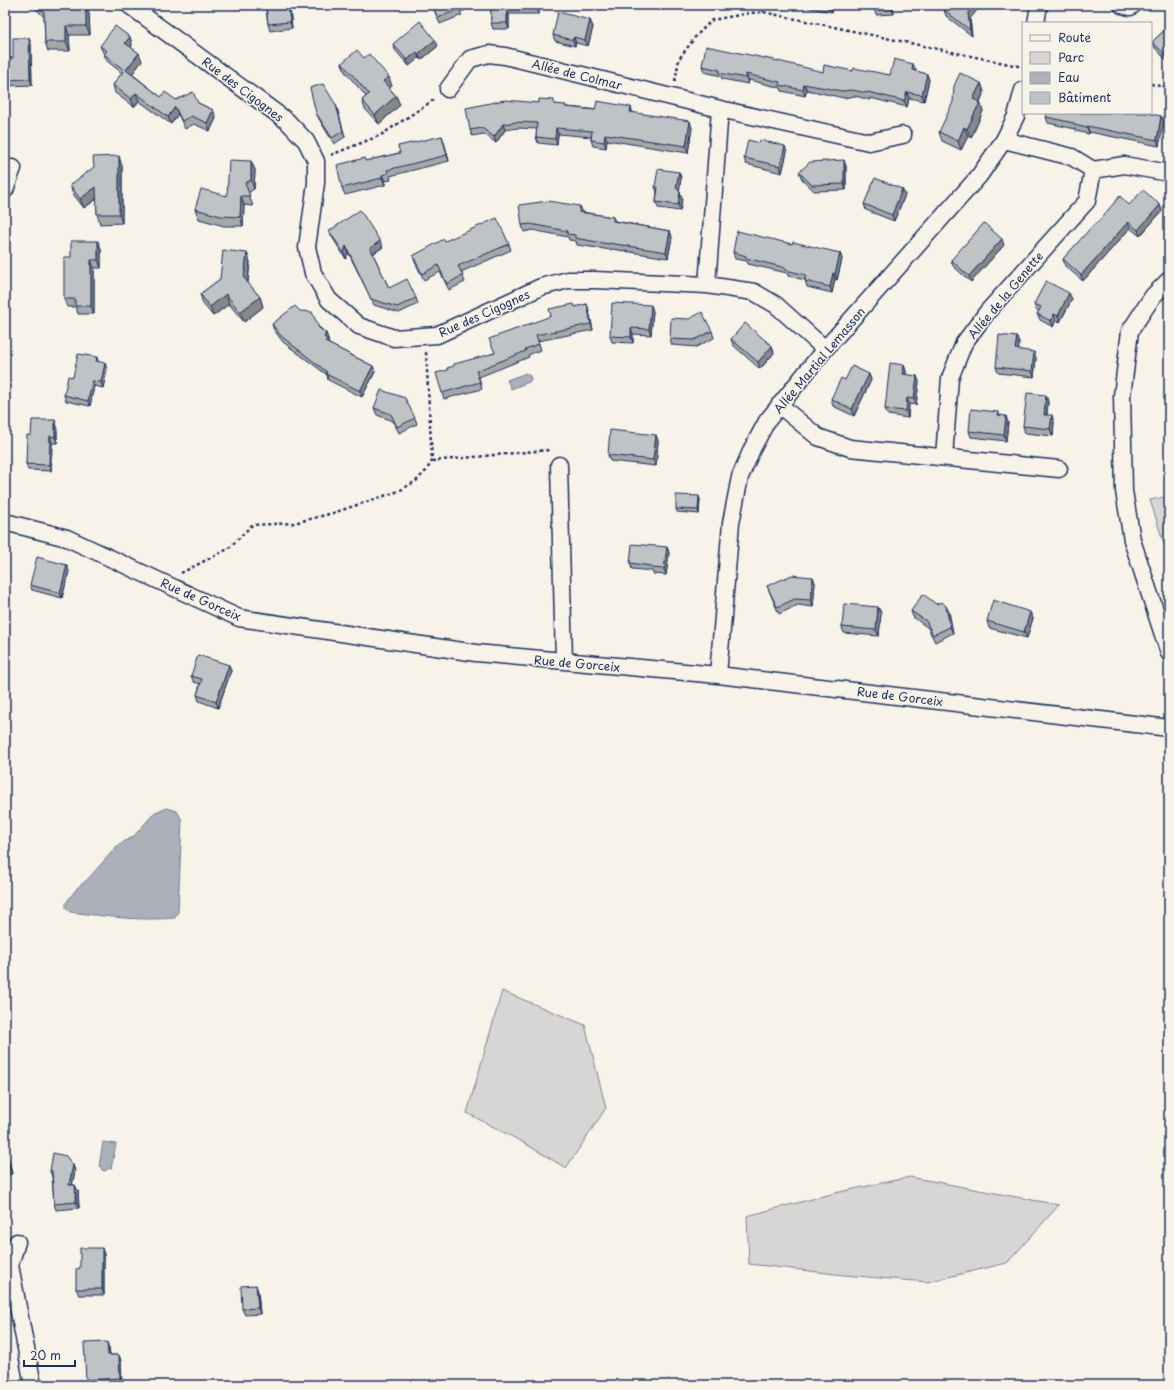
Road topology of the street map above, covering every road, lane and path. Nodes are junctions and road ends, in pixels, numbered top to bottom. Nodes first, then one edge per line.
1 (129, 5) edge
2 (761, 5) edge
3 (1039, 5) edge
4 (1122, 5) edge
5 (1133, 5) edge
6 (763, 12) junction
7 (1036, 22) edge
8 (1022, 67) edge
9 (1152, 84) edge
10 (1169, 88) edge
11 (448, 89) joint
12 (1022, 94) edge
13 (672, 97) junction
14 (720, 109) junction
15 (903, 135) dead end
16 (1004, 140) junction
17 (316, 161) junction
18 (13, 168) dead end
19 (1093, 170) junction
20 (1169, 173) edge
21 (5, 190) edge
22 (1169, 280) edge
23 (707, 285) junction
24 (425, 336) junction
25 (826, 349) junction
26 (779, 405) junction
27 (944, 456) junction
28 (432, 461) junction
29 (560, 465) joint
30 (1059, 469) dead end
31 (5, 522) edge
32 (164, 583) junction
33 (1169, 653) edge
34 (564, 661) junction
35 (718, 675) junction
36 (1169, 728) edge
37 (17, 1242) dead end
38 (33, 1385) edge

1 - 17 street, Rue des Cigognes
2 - 6 path
3 - 7 street
4 - 5 street
6 - 8 path
6 - 13 path
9 - 10 path
11 - 13 street, Allée de Colmar
11 - 17 path
12 - 16 street, Allée Martial Lemasson
13 - 14 street, Allée de Colmar
14 - 15 street, Allée de Colmar
14 - 23 street
16 - 19 street
16 - 25 street, Allée Martial Lemasson
17 - 24 street, Rue des Cigognes
18 - 21 street
19 - 20 street
19 - 27 street, Allée de la Genette
22 - 33 street
23 - 24 street, Rue des Cigognes
23 - 25 street, Rue des Cigognes
24 - 28 path
25 - 26 street, Allée Martial Lemasson
26 - 27 street
26 - 35 street, Allée Martial Lemasson
27 - 30 street
28 - 29 path
28 - 32 path
29 - 34 street
31 - 32 street, Rue de Gorceix
32 - 34 street, Rue de Gorceix
34 - 35 street, Rue de Gorceix
35 - 36 street, Rue de Gorceix
37 - 38 street

